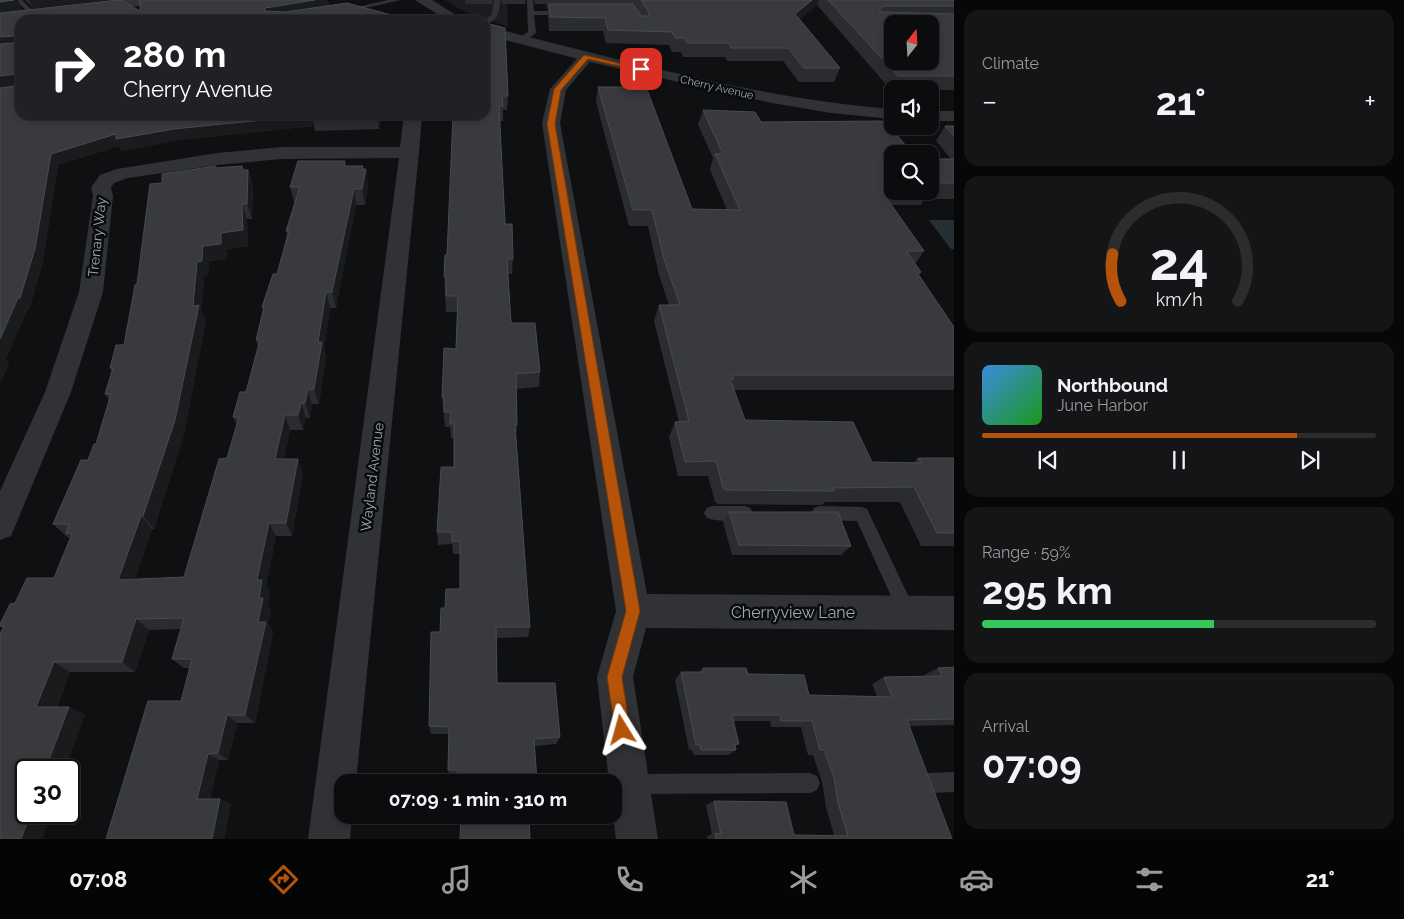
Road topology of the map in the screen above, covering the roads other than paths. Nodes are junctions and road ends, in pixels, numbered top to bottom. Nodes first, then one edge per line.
1 (18, 0) edge
2 (158, 0) edge
3 (398, 0) edge
4 (422, 0) edge
5 (497, 0) edge
6 (530, 0) edge
7 (118, 2) edge
8 (80, 8) edge
9 (334, 12) edge
10 (37, 13) joint
11 (531, 13) junction
12 (578, 13) edge
13 (23, 15) edge
14 (448, 15) edge
15 (490, 21) edge
16 (490, 32) edge
17 (520, 41) junction
18 (586, 57) junction
19 (884, 113) edge
20 (939, 116) edge
21 (954, 116) edge
22 (413, 120) edge
23 (410, 152) junction
24 (712, 513) dead end
25 (762, 513) edge
26 (802, 513) edge
27 (0, 526) edge
28 (633, 611) junction
29 (908, 613) junction
30 (954, 613) edge
31 (954, 782) edge
32 (810, 783) dead end
33 (928, 783) edge
34 (630, 784) junction
35 (329, 839) edge
36 (637, 839) edge

1 - 10 lane
2 - 7 street
3 - 9 lane
4 - 14 street
5 - 15 lane
6 - 11 lane
7 - 8 street
10 - 13 street
11 - 12 lane
11 - 17 lane
16 - 17 street, Cherry Avenue
17 - 18 street, Cherry Avenue
18 - 19 street, Cherry Avenue
18 - 28 street
20 - 21 street
22 - 23 street, Wayland Avenue
23 - 27 street, Trenary Way
23 - 35 street, Wayland Avenue
24 - 25 lane
26 - 29 lane
28 - 29 street, Cherryview Lane
28 - 34 street
29 - 30 street, Cherryview Lane
31 - 33 lane
32 - 34 lane
34 - 36 street

